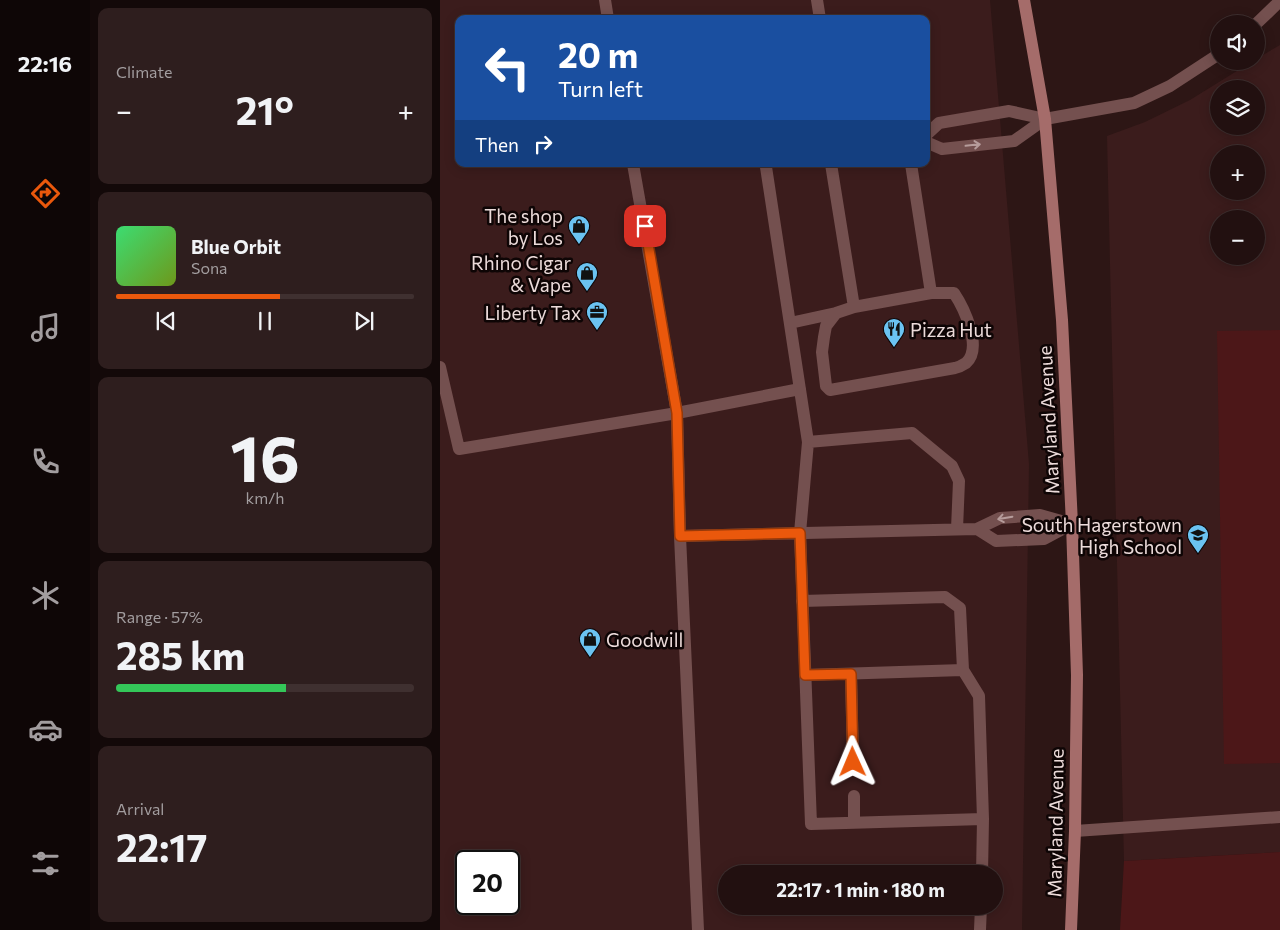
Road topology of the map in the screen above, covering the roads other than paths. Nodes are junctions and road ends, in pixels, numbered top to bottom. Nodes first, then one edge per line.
1 (605, 0) edge
2 (817, 0) edge
3 (1024, 0) edge
4 (1280, 1) edge
5 (607, 15) edge
6 (819, 15) edge
7 (1265, 15) edge
8 (1210, 60) edge
9 (1045, 119) junction
10 (930, 131) edge
11 (930, 144) edge
12 (634, 167) edge
13 (766, 167) dead end
14 (831, 167) edge
15 (911, 167) edge
16 (931, 293) junction
17 (854, 307) junction
18 (836, 313) junction
19 (790, 323) junction
20 (440, 366) edge
21 (800, 389) junction
22 (677, 413) junction
23 (808, 442) junction
24 (1072, 524) junction
25 (957, 529) junction
26 (978, 529) junction
27 (800, 533) junction
28 (680, 536) junction
29 (802, 601) junction
30 (963, 670) junction
31 (851, 674) junction
32 (805, 675) junction
33 (853, 762) dead end
34 (854, 796) dead end
35 (1280, 817) edge
36 (983, 819) junction
37 (854, 823) junction
38 (1075, 831) junction
39 (982, 865) edge
40 (981, 915) edge
41 (698, 930) edge
42 (980, 930) edge
43 (1071, 930) edge

1 - 5 street
2 - 6 street
3 - 9 main road, Maryland Avenue
4 - 7 street
8 - 9 street
9 - 10 street
11 -> 9 street
9 - 24 main road, Maryland Avenue
12 - 22 street
13 - 19 street
14 - 17 street
15 - 16 street
16 - 17 street
16 - 18 street
17 - 18 street
18 - 19 street
19 - 21 street
20 - 22 street
21 - 22 street
21 - 23 street
22 - 28 street
23 - 25 street
23 - 27 street
24 -> 26 street
24 - 26 street
24 - 38 main road, Maryland Avenue
25 - 26 street
25 - 27 street
27 - 28 street
27 - 29 street
28 - 41 street
29 - 30 street
29 - 32 street
30 - 31 street
30 - 36 street
31 - 32 street
31 - 33 street
32 - 37 street
34 - 37 street
35 - 38 street
36 - 37 street
36 - 39 street
38 - 43 main road, Maryland Avenue
40 - 42 street

